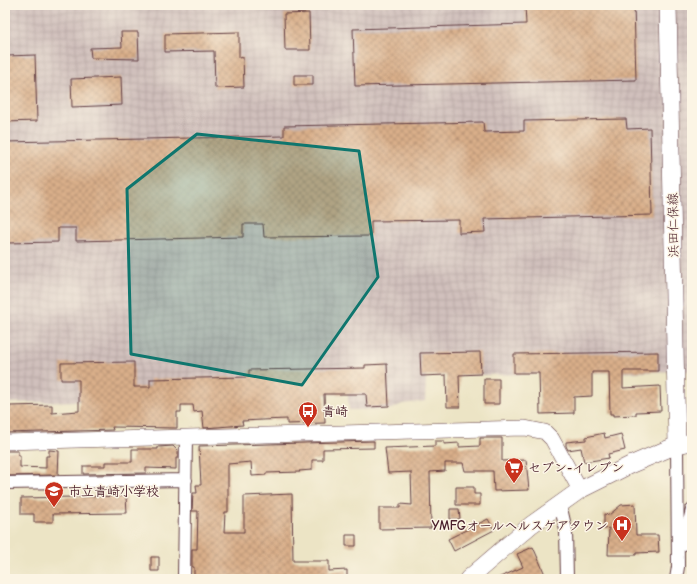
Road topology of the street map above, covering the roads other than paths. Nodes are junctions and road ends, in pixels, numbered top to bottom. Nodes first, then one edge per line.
1 (668, 5) edge
2 (186, 437) junction
3 (5, 442) edge
4 (684, 444) edge
5 (186, 480) junction
6 (5, 483) edge
7 (580, 490) junction
8 (560, 504) junction
9 (692, 510) edge
10 (678, 546) junction
11 (184, 579) edge
12 (468, 579) edge
13 (567, 579) edge
14 (676, 579) edge

1 - 4 main road, 浜田仁保線
2 - 3 street
2 - 5 street
2 - 7 street
4 - 7 main road
4 - 10 street
5 - 6 street
5 - 11 street
7 - 8 main road
8 - 12 main road
8 - 13 street
9 - 10 street
10 - 14 street

